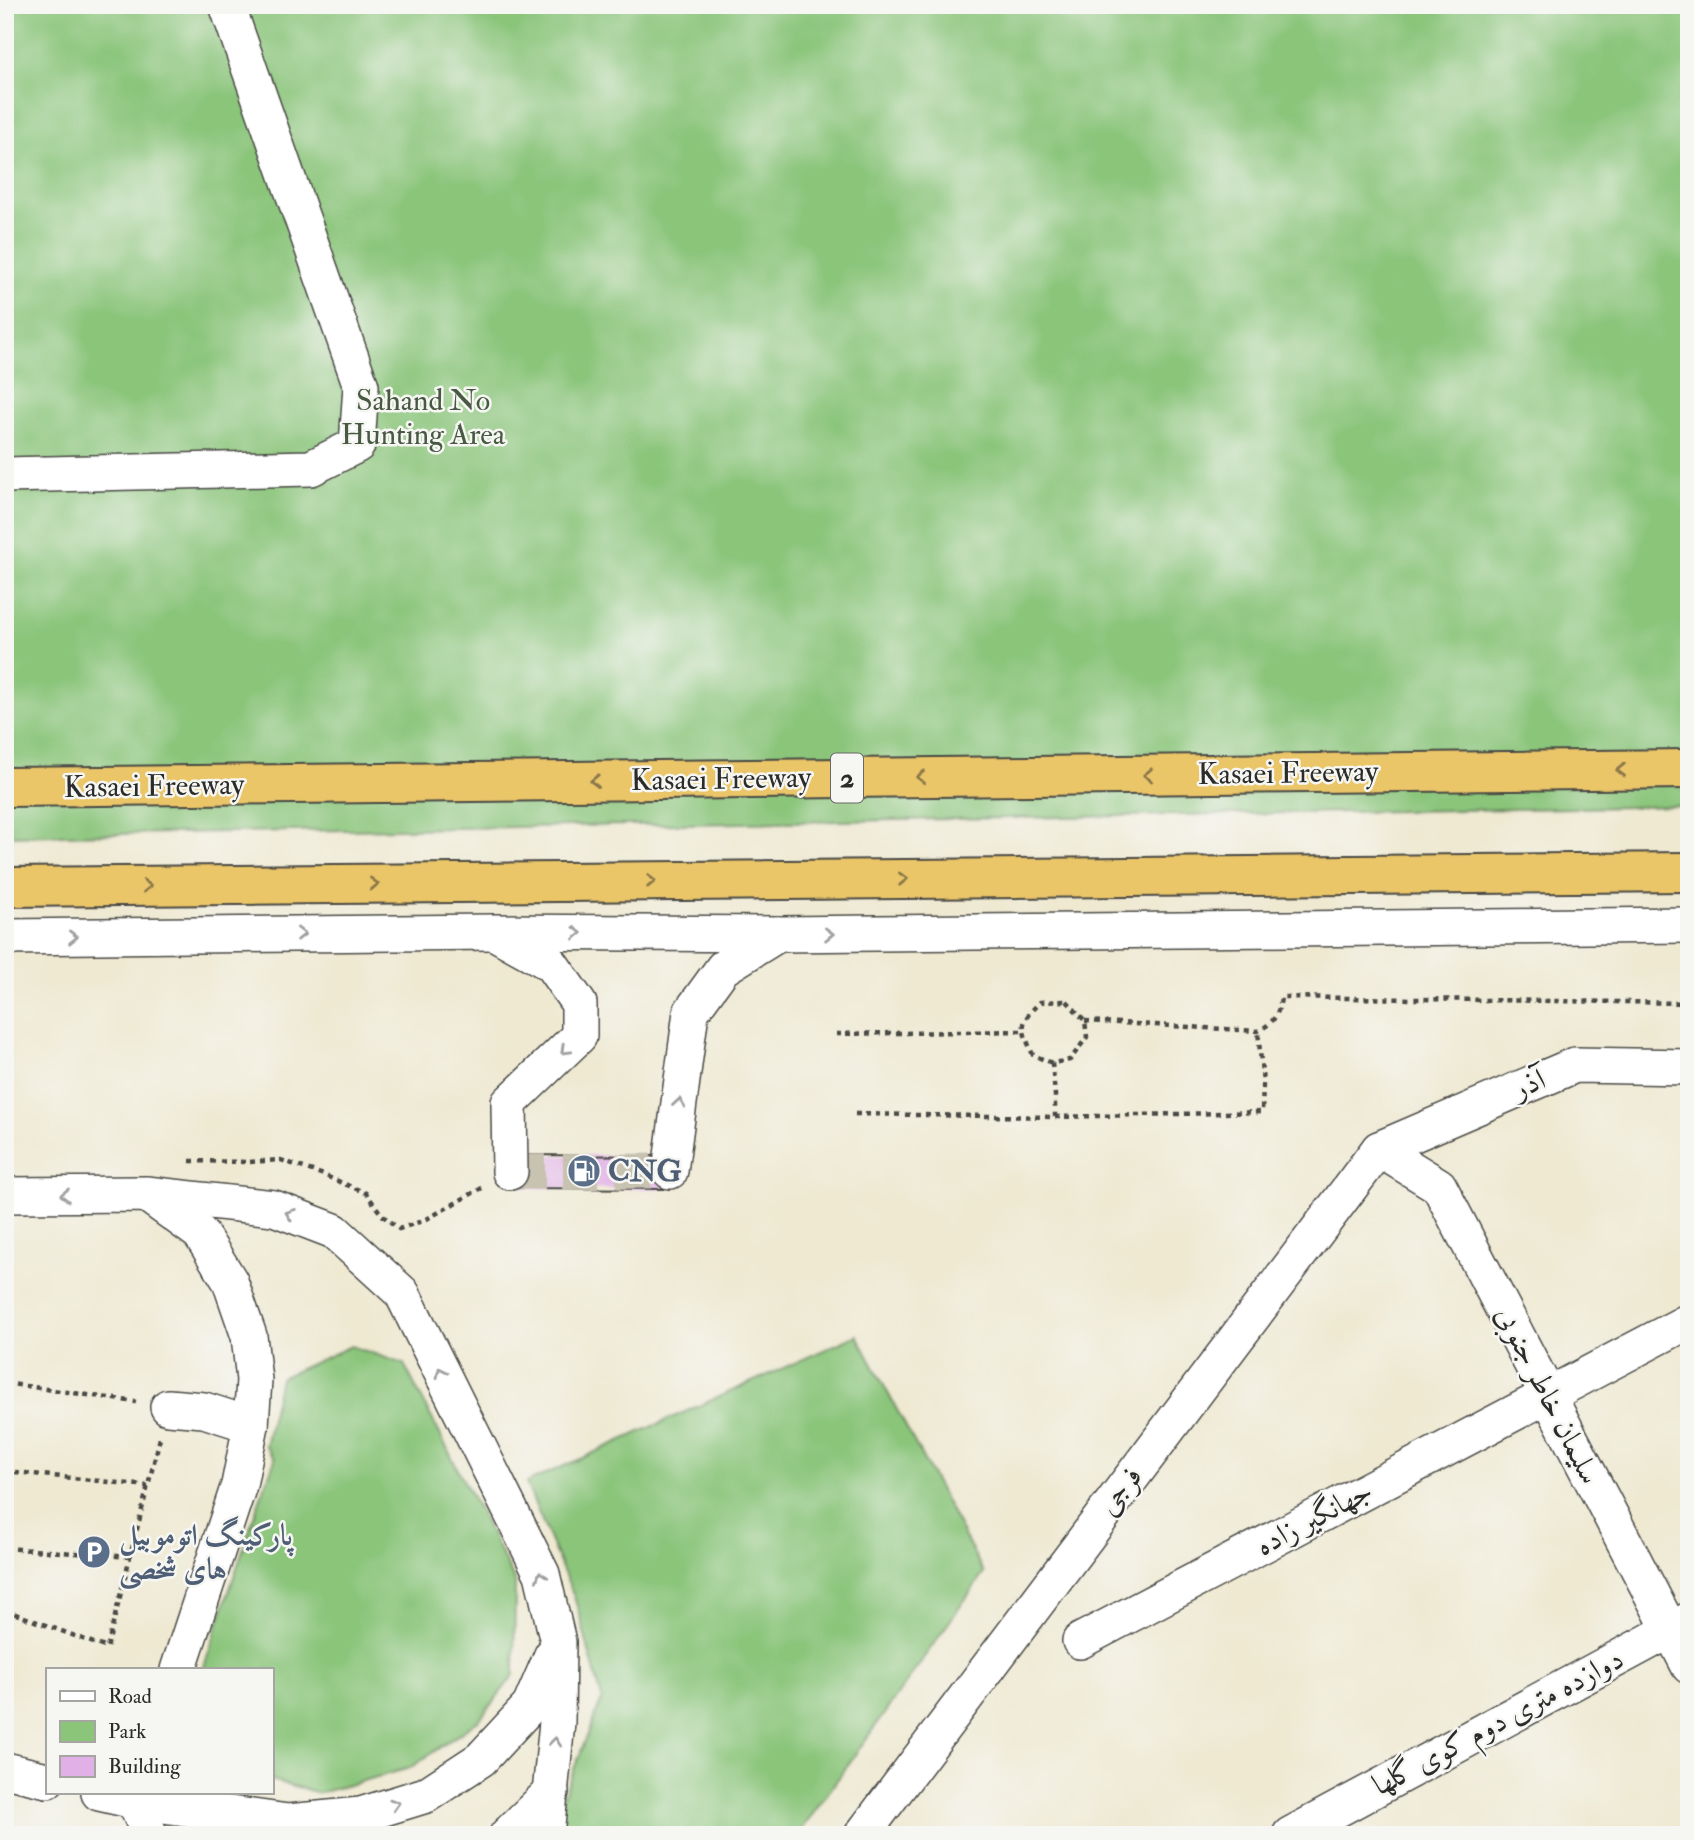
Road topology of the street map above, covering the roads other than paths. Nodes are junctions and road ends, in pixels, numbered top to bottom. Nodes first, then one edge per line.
1 (227, 5) edge
2 (5, 475) edge
3 (1689, 769) edge
4 (5, 787) edge
5 (1689, 872) edge
6 (5, 887) edge
7 (1689, 925) edge
8 (494, 932) junction
9 (778, 934) junction
10 (5, 937) edge
11 (1689, 1067) edge
12 (1379, 1149) junction
13 (670, 1171) dead end
14 (510, 1172) road end
15 (146, 1194) junction
16 (5, 1195) edge
17 (1689, 1321) edge
18 (1548, 1394) junction
19 (168, 1407) road end
20 (251, 1425) junction
21 (1679, 1625) edge
22 (1080, 1641) dead end
23 (558, 1642) junction
24 (1689, 1666) edge
25 (179, 1668) edge
26 (5, 1770) edge
27 (46, 1780) edge
28 (551, 1792) junction
29 (108, 1794) edge
30 (136, 1797) edge
31 (150, 1835) edge
32 (507, 1835) edge
33 (547, 1835) edge
34 (862, 1835) edge
35 (1290, 1835) edge

1 - 2 street
3 -> 4 highway, Kasaei Freeway / 2
6 -> 5 highway
9 -> 7 street
8 -> 9 street
10 -> 8 street
8 -> 14 street
13 -> 9 street
11 - 12 street, آذر
12 - 18 street, سلیمان خاطر جنوبی
12 - 34 street, فرجی
15 -> 16 street
15 - 20 street
23 -> 15 street
17 - 18 street, جهانگیر زاده
18 - 21 street, سلیمان خاطر جنوبی
18 - 22 street, جهانگیر زاده
19 - 20 street
20 - 25 street
21 - 24 street, سلیمان خاطر جنوبی
21 - 35 street, دوازده متری دوم کوی گلها
28 -> 23 street
30 -> 23 street
26 - 27 street
28 - 32 street
28 - 33 street
29 - 30 street
30 - 31 street

